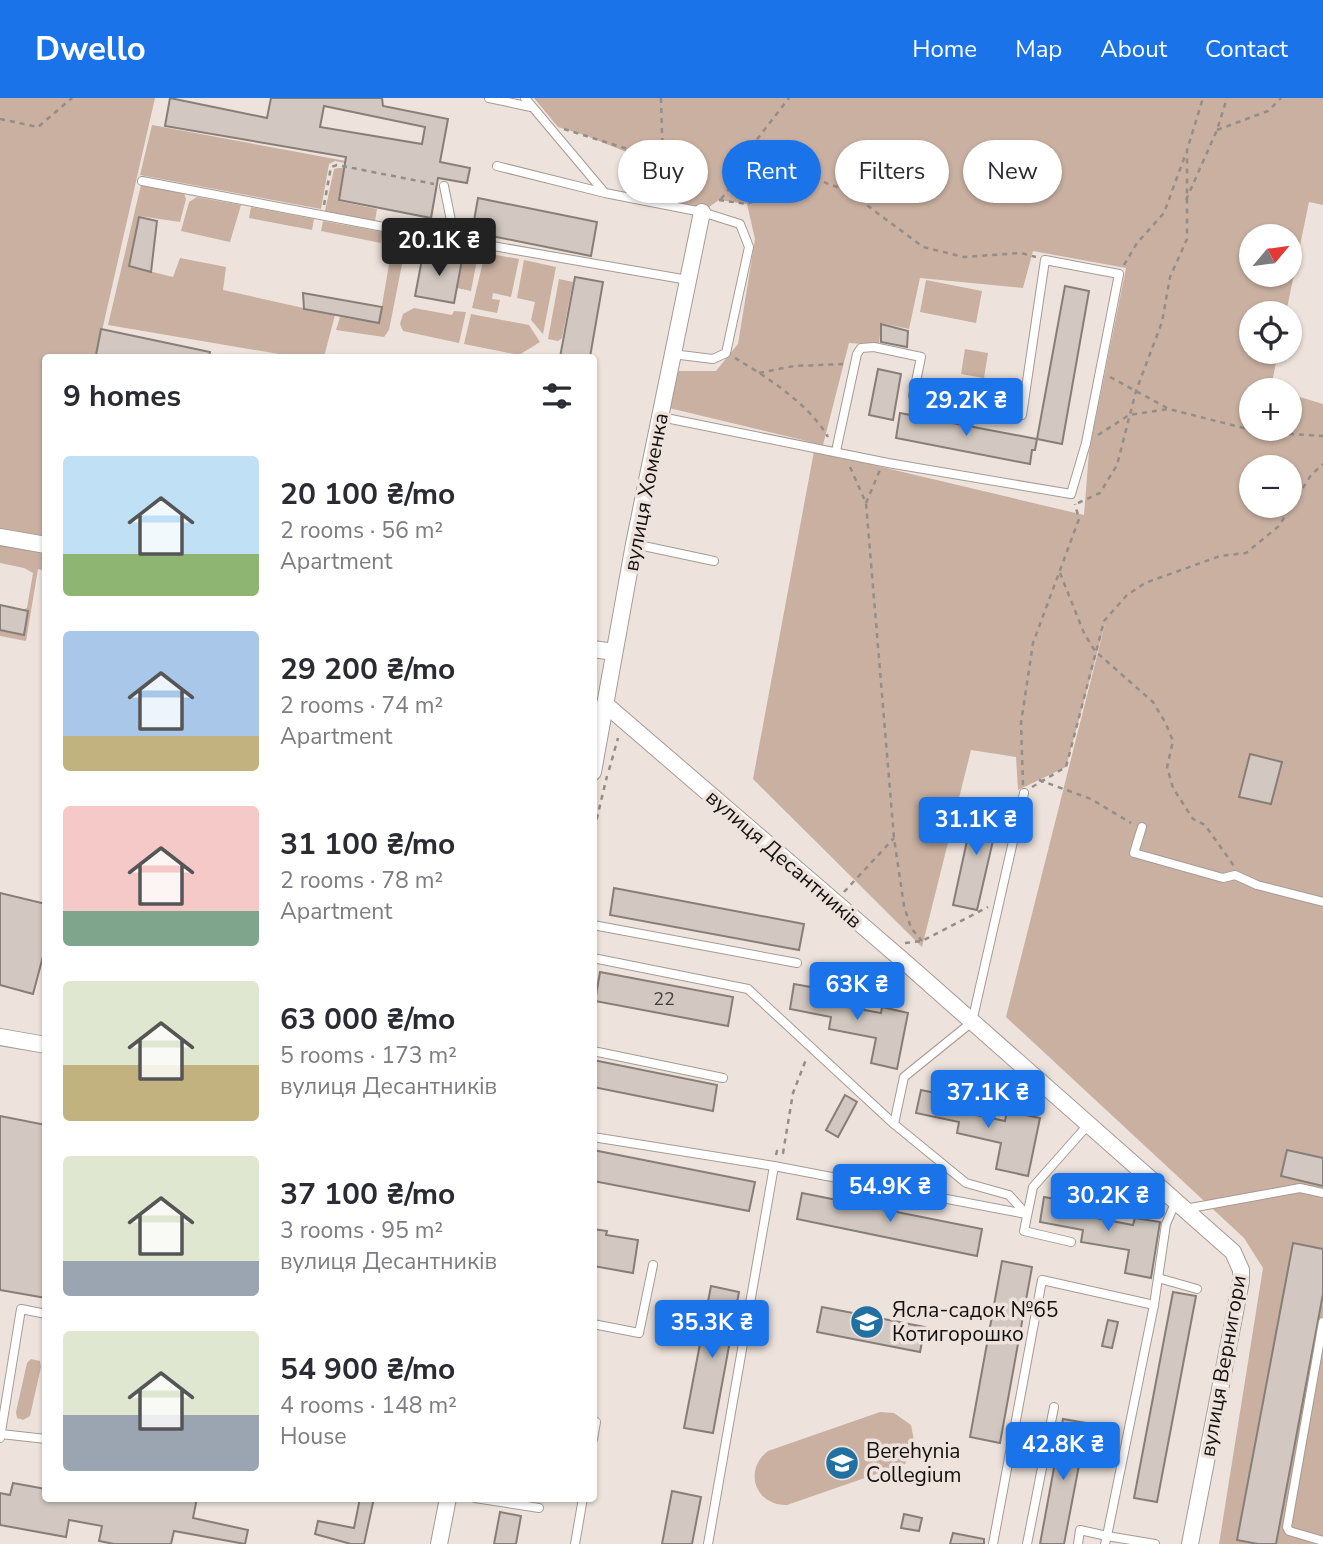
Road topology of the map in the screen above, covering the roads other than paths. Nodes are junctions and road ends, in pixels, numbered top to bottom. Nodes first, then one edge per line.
1 (489, 98) edge
2 (524, 98) edge
3 (531, 107) junction
4 (497, 166) dead end
5 (142, 181) dead end
6 (444, 186) road end
7 (605, 193) junction
8 (707, 213) junction
9 (455, 240) junction
10 (688, 280) junction
11 (673, 354) junction
12 (661, 417) junction
13 (835, 451) junction
14 (0, 537) edge
15 (42, 544) edge
16 (634, 544) junction
17 (715, 561) dead end
18 (597, 650) edge
19 (614, 652) junction
20 (605, 704) junction
21 (597, 749) edge
22 (1024, 793) road end
23 (1142, 827) road end
24 (1323, 902) edge
25 (597, 926) edge
26 (597, 959) edge
27 (797, 963) dead end
28 (972, 1022) junction
29 (0, 1037) edge
30 (42, 1044) edge
31 (597, 1052) edge
32 (723, 1078) dead end
33 (894, 1124) junction
34 (1087, 1126) junction
35 (597, 1138) edge
36 (774, 1166) junction
37 (1323, 1193) edge
38 (1180, 1205) junction
39 (1026, 1214) junction
40 (1071, 1242) dead end
41 (653, 1265) dead end
42 (1158, 1278) junction
43 (1197, 1289) dead end
44 (1153, 1305) junction
45 (42, 1313) edge
46 (1323, 1322) edge
47 (597, 1325) edge
48 (1054, 1407) dead end
49 (0, 1436) edge
50 (42, 1439) edge
51 (1011, 1450) junction
52 (1044, 1458) junction
53 (447, 1502) edge
54 (501, 1502) edge
55 (582, 1502) edge
56 (539, 1508) dead end
57 (1106, 1540) edge
58 (1323, 1541) edge
59 (439, 1544) edge
60 (575, 1544) edge
61 (708, 1544) edge
62 (993, 1544) edge
63 (1027, 1544) edge
64 (1078, 1544) edge
65 (1155, 1544) edge
66 (1190, 1544) edge

1 - 3 lane
2 - 3 lane
3 - 7 lane
4 - 7 lane
5 - 9 lane
6 - 9 lane
7 - 8 lane
8 - 10 street, вулиця Хоменка
8 - 11 lane
9 - 10 lane
10 - 11 street, вулиця Хоменка
11 - 12 street, вулиця Хоменка
12 - 13 lane
12 - 16 street, вулиця Хоменка
13 - 13 lane
14 - 15 street
16 - 17 lane
16 - 19 street, вулиця Хоменка
18 - 19 street
19 - 20 street, вулиця Хоменка
20 - 21 street, вулиця Хоменка
20 - 28 street, вулиця Десантників
22 - 28 lane
23 - 24 lane
25 - 27 lane
26 - 33 lane
28 - 33 lane
28 - 34 street, вулиця Десантників
29 - 30 street
31 - 32 lane
33 - 39 lane
34 - 38 street, вулиця Десантників
34 - 39 lane
35 - 36 lane
36 - 39 lane
36 - 61 lane
37 - 38 lane
38 - 42 lane
38 - 66 street, вулиця Вернигори
39 - 40 lane
41 - 47 lane
42 - 43 lane
42 - 44 lane
44 - 51 lane
44 - 57 lane
45 - 49 lane
46 - 58 lane
48 - 52 lane
49 - 50 lane
51 - 52 lane
51 - 62 lane
52 - 63 lane
53 - 59 street
54 - 56 lane
55 - 60 lane
57 - 64 lane
57 - 65 lane

